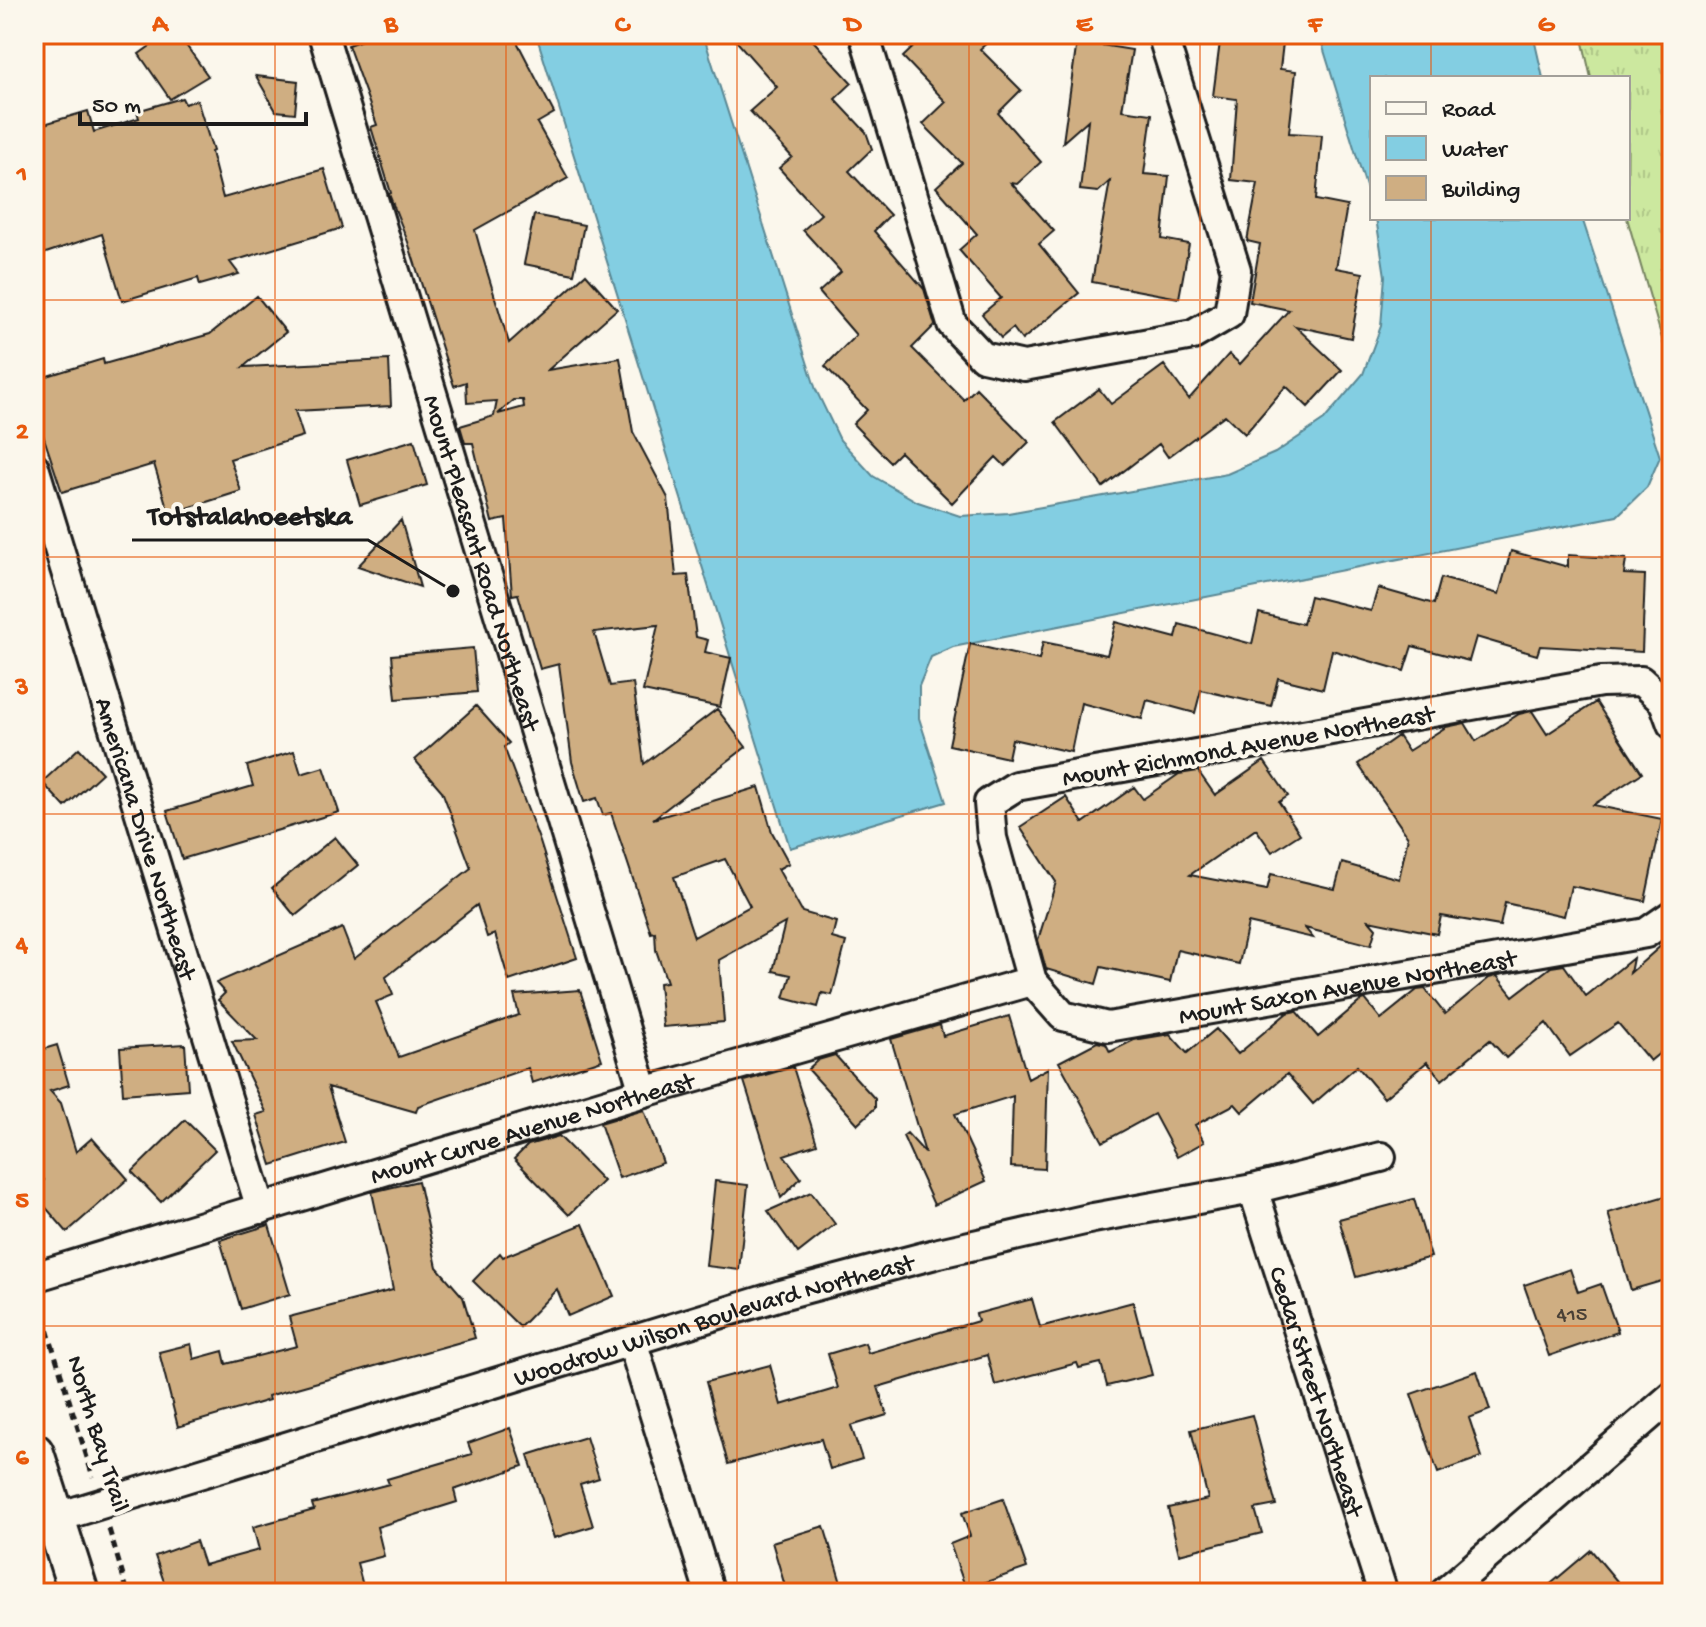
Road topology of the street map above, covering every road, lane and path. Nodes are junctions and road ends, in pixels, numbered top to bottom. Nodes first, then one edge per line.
1 (323, 34) edge
2 (864, 34) edge
3 (1162, 34) edge
4 (34, 467) edge
5 (1672, 724) edge
6 (1672, 915) edge
7 (1032, 981) junction
8 (644, 1092) junction
9 (1381, 1157) dead end
10 (1253, 1189) junction
11 (261, 1209) junction
12 (36, 1289) edge
13 (632, 1341) junction
14 (1672, 1396) edge
15 (34, 1453) edge
16 (102, 1504) junction
17 (55, 1518) junction
18 (79, 1593) edge
19 (128, 1593) edge
20 (710, 1593) edge
21 (1383, 1593) edge
22 (1444, 1593) edge

1 - 8 street, Mount Pleasant Road Northeast
2 - 3 street
4 - 11 street, Americana Drive Northeast
5 - 7 street, Mount Richmond Avenue Northeast
6 - 7 street, Mount Saxon Avenue Northeast
7 - 8 street, Mount Curve Avenue Northeast
8 - 11 street, Mount Curve Avenue Northeast
9 - 10 street, Woodrow Wilson Boulevard Northeast
10 - 13 street, Woodrow Wilson Boulevard Northeast
10 - 21 street, Cedar Street Northeast
11 - 12 street, Mount Curve Avenue Northeast
12 - 16 path, North Bay Trail
13 - 16 street, Woodrow Wilson Boulevard Northeast
13 - 20 street
14 - 22 street
15 - 17 street
16 - 17 street, Woodrow Wilson Boulevard Northeast
16 - 19 path, North Bay Trail
17 - 18 street

